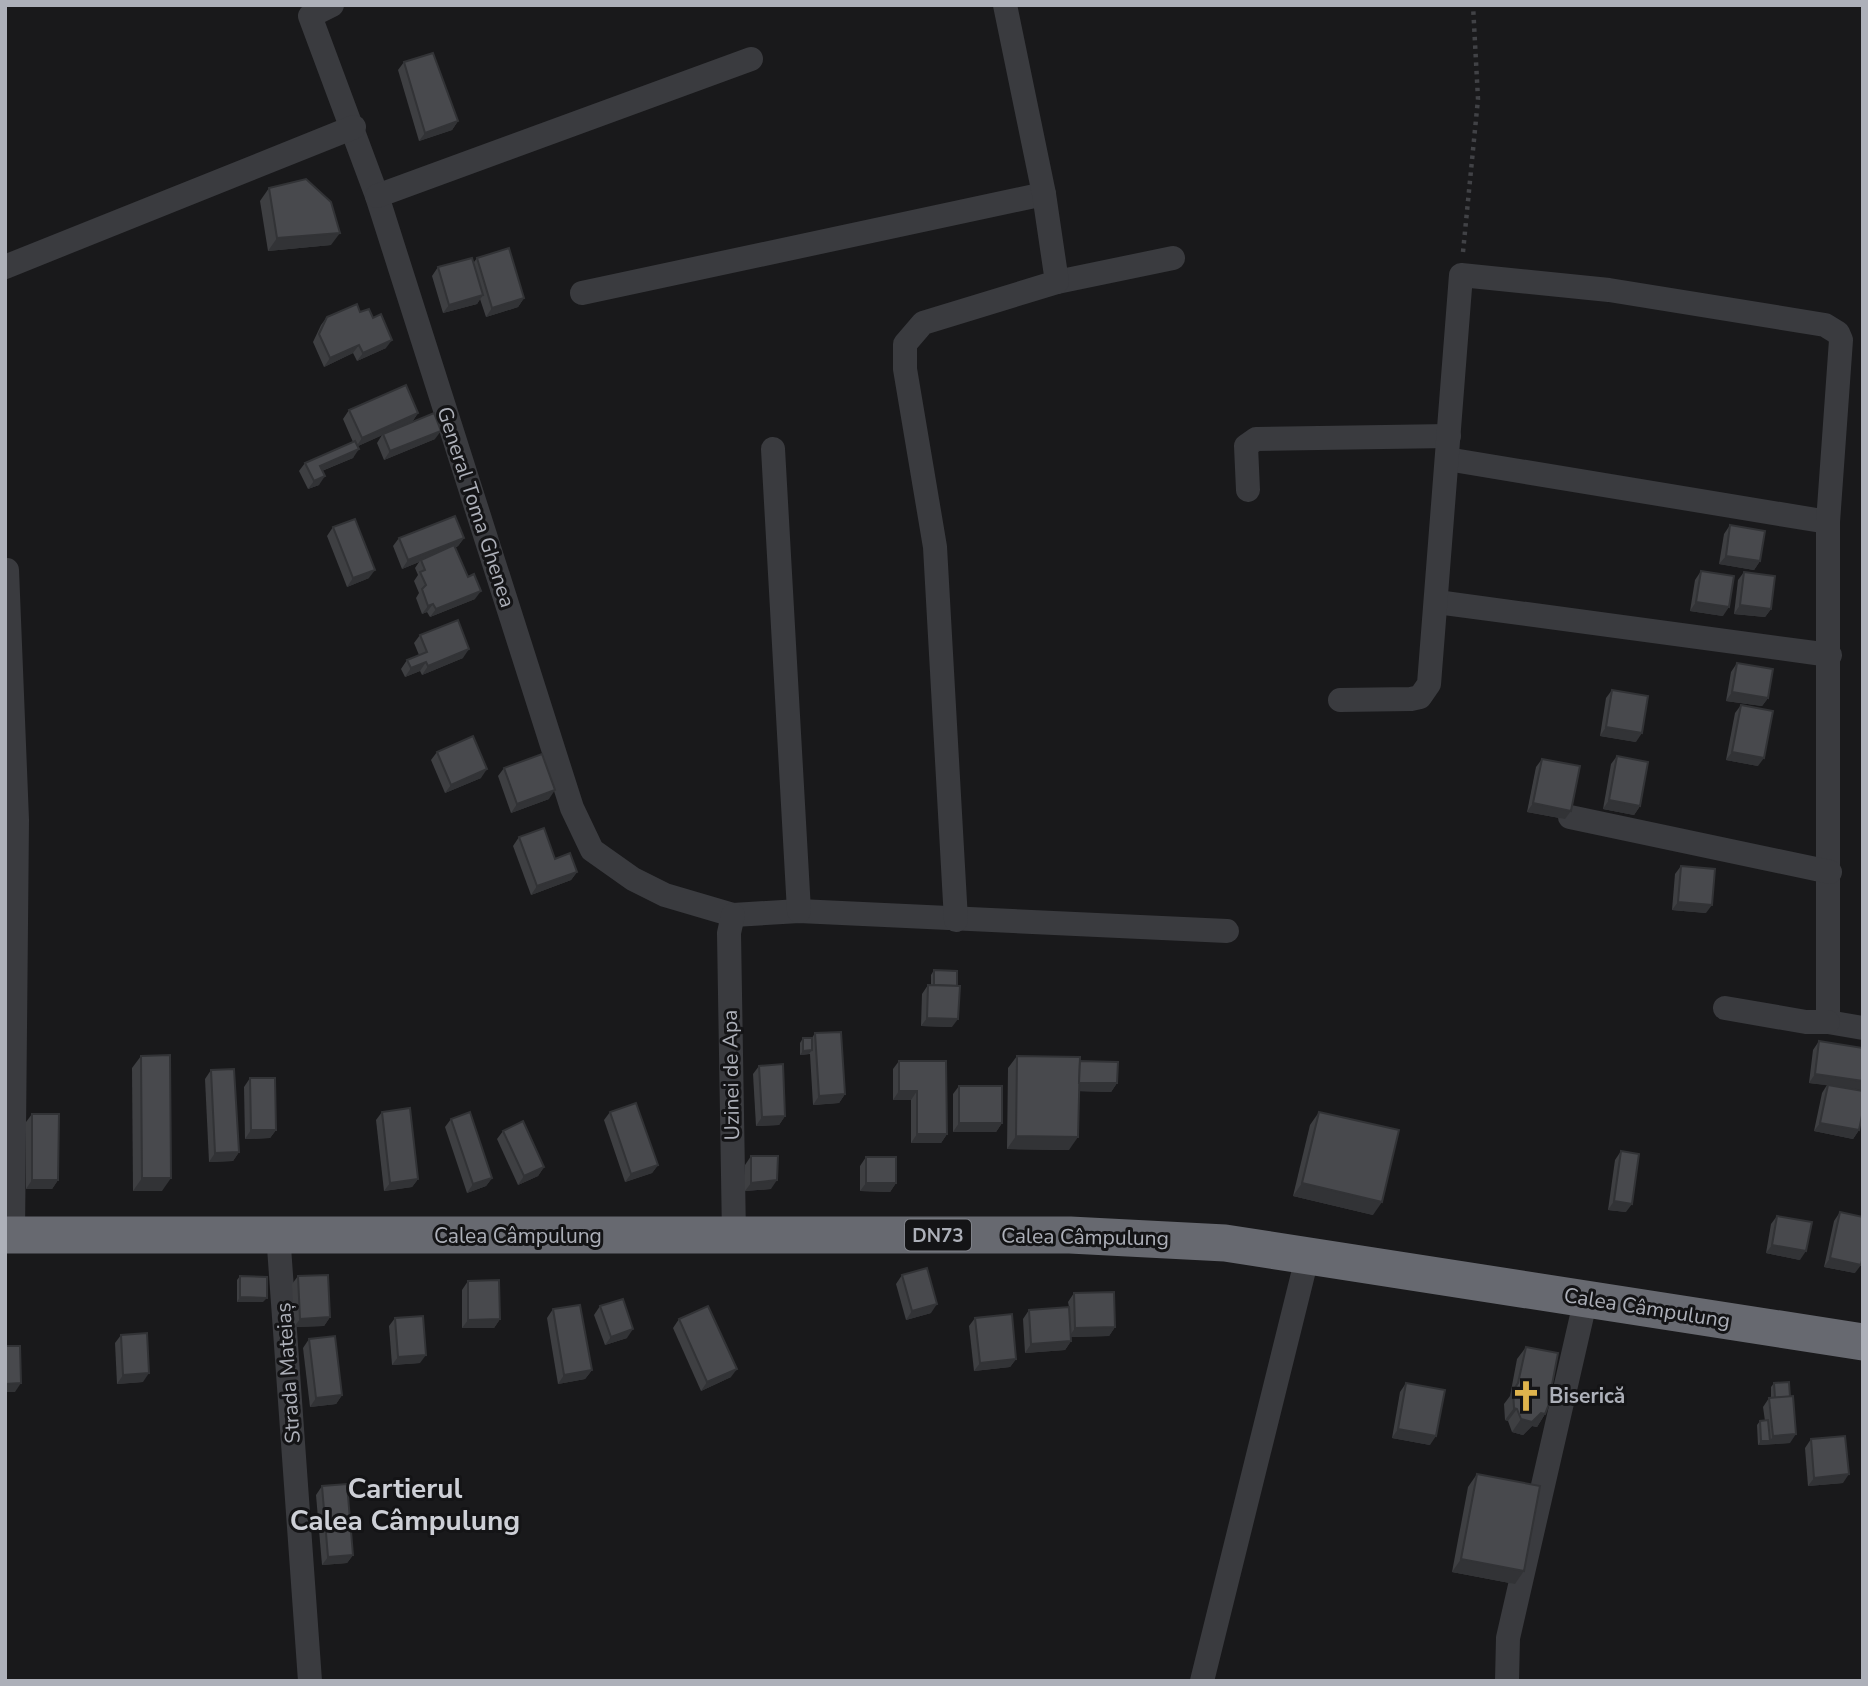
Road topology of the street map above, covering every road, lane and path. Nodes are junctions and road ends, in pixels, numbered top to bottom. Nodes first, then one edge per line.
1 (1005, 5) edge
2 (1473, 5) edge
3 (321, 11) edge
4 (751, 59) dead end
5 (354, 127) junction
6 (1044, 194) junction
7 (377, 196) junction
8 (1173, 258) dead end
9 (5, 267) edge
10 (1461, 275) junction
11 (1057, 282) junction
12 (582, 293) dead end
13 (1448, 447) junction
14 (773, 449) dead end
15 (1248, 490) dead end
16 (1828, 522) junction
17 (7, 570) edge
18 (1437, 602) junction
19 (1830, 655) junction
20 (1340, 699) dead end
21 (1570, 817) edge
22 (1830, 872) junction
23 (799, 911) junction
24 (733, 915) junction
25 (956, 920) junction
26 (1227, 931) dead end
27 (1725, 1008) dead end
28 (1828, 1022) junction
29 (1863, 1028) edge
30 (278, 1233) junction
31 (9, 1235) edge
32 (734, 1235) junction
33 (1308, 1254) junction
34 (1586, 1298) junction
35 (1863, 1342) edge
36 (310, 1681) edge
37 (1202, 1681) edge
38 (1507, 1681) edge

1 - 6 street
2 - 10 path
3 - 5 street, General Toma Ghenea
4 - 7 street
5 - 7 street, General Toma Ghenea
5 - 9 street
6 - 11 street
6 - 12 street
7 - 24 street, General Toma Ghenea
8 - 11 street
10 - 13 street
10 - 16 street
11 - 25 street
13 - 15 street
13 - 16 street
13 - 18 street
14 - 23 street
16 - 19 street
17 - 31 street
18 - 19 street
18 - 20 street
19 - 22 street
21 - 22 street
22 - 28 street
23 - 24 street, General Toma Ghenea
23 - 25 street, General Toma Ghenea
24 - 32 street, Uzinei de Apa
25 - 26 street, General Toma Ghenea
27 - 28 street
28 - 29 street
30 - 31 highway, Calea Câmpulung / DN73
30 - 32 highway, Calea Câmpulung / DN73
30 - 36 street, Strada Mateiaș
32 - 33 highway, Calea Câmpulung / DN73
33 - 34 highway, Calea Câmpulung / DN73
33 - 37 street
34 - 35 highway, Calea Câmpulung / DN73
34 - 38 street

